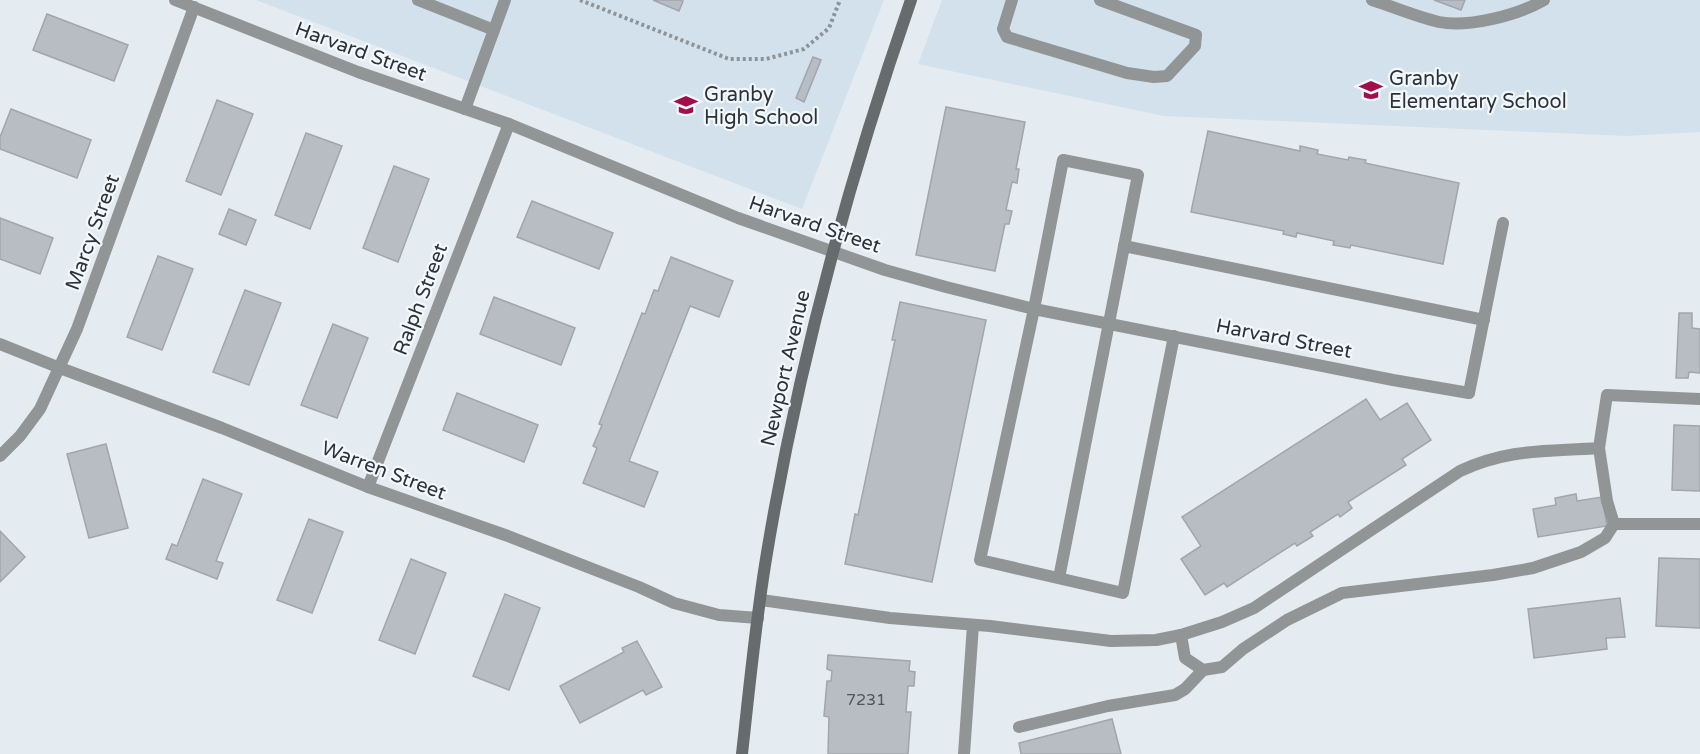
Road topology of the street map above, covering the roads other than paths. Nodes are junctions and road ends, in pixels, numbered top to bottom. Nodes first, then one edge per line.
1 (175, 0) edge
2 (418, 0) edge
3 (505, 0) edge
4 (911, 0) edge
5 (1011, 0) edge
6 (1100, 0) edge
7 (1372, 0) edge
8 (1544, 0) edge
9 (194, 8) junction
10 (494, 30) junction
11 (465, 109) junction
12 (508, 124) junction
13 (1503, 223) dead end
14 (1124, 246) junction
15 (833, 252) junction
16 (1034, 309) junction
17 (1484, 320) junction
18 (1109, 324) junction
19 (1174, 336) junction
20 (0, 344) edge
21 (60, 368) junction
22 (1700, 399) edge
23 (1599, 448) junction
24 (0, 456) edge
25 (368, 487) junction
26 (1614, 524) junction
27 (1700, 524) edge
28 (1059, 578) junction
29 (761, 600) junction
30 (758, 618) junction
31 (973, 625) junction
32 (1182, 634) junction
33 (1203, 670) junction
34 (1018, 728) dead end
35 (742, 754) edge
36 (964, 754) edge

1 - 9 street, Harvard Street
2 - 10 street
3 - 10 street
4 - 15 street, Newport Avenue
5 - 6 street
7 - 8 street
9 - 11 street, Harvard Street
9 - 21 street, Marcy Street
10 - 11 street
11 - 12 street, Harvard Street
12 - 15 street, Harvard Street
12 - 25 street, Ralph Street
13 - 17 street
14 - 16 street
14 - 17 street
14 - 18 street
15 - 16 street, Harvard Street
15 - 29 street, Newport Avenue
16 - 18 street, Harvard Street
16 - 28 street
17 - 19 street, Harvard Street
18 - 19 street, Harvard Street
18 - 28 street
19 - 28 street
20 - 21 street, Warren Street
21 - 24 street, Marcy Street
21 - 25 street, Warren Street
22 - 23 street
23 - 26 street
23 - 32 street
25 - 30 street, Warren Street
26 - 27 street
26 - 33 street
29 - 30 street, Newport Avenue
29 - 31 street
30 - 35 street, Newport Avenue
31 - 32 street
31 - 36 street
32 - 33 street
33 - 34 street

